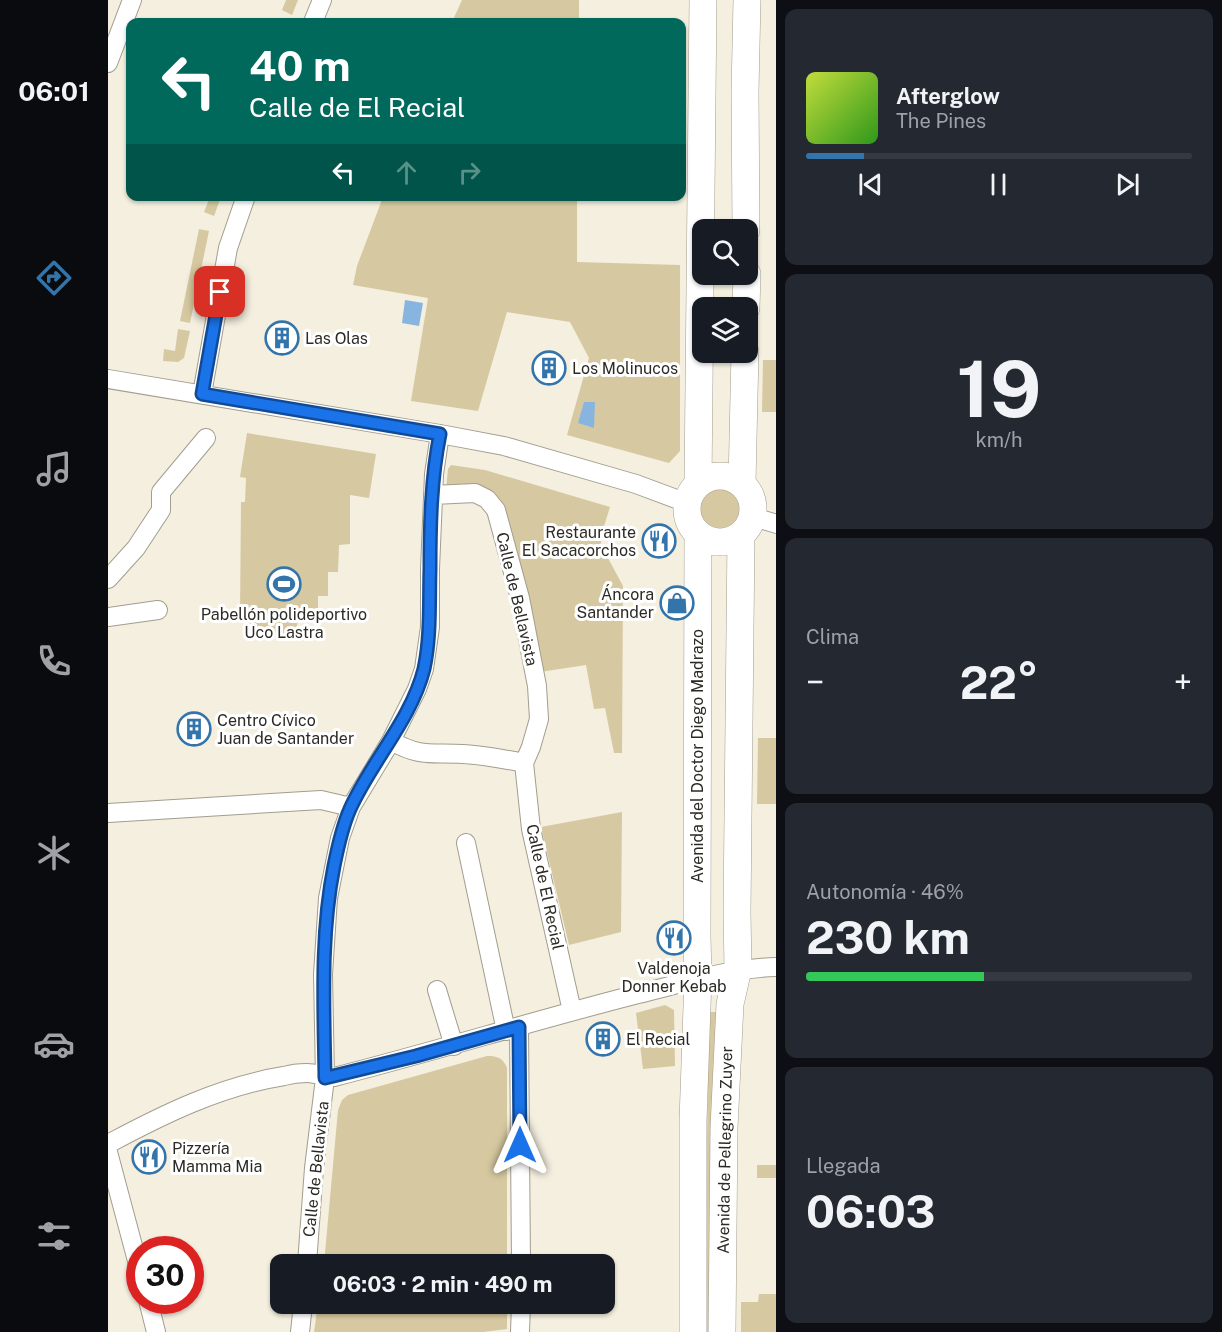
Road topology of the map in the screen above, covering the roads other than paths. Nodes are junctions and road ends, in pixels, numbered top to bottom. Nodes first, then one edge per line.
1 (132, 0) edge
2 (322, 0) edge
3 (703, 0) edge
4 (747, 0) edge
5 (315, 18) edge
6 (108, 63) edge
7 (244, 201) edge
8 (746, 219) edge
9 (745, 363) edge
10 (108, 379) edge
11 (202, 394) junction
12 (440, 434) junction
13 (206, 438) dead end
14 (742, 483) junction
15 (693, 493) junction
16 (433, 495) junction
17 (757, 525) edge
18 (698, 534) junction
19 (108, 579) edge
20 (158, 610) dead end
21 (108, 617) edge
22 (391, 741) junction
23 (524, 763) junction
24 (108, 813) edge
25 (348, 816) junction
26 (466, 843) dead end
27 (776, 967) edge
28 (738, 969) junction
29 (698, 978) junction
30 (437, 990) dead end
31 (572, 1011) junction
32 (512, 1029) junction
33 (454, 1046) junction
34 (325, 1078) junction
35 (108, 1144) edge
36 (109, 1161) edge
37 (130, 1236) edge
38 (307, 1254) edge
39 (521, 1254) edge
40 (151, 1314) edge
41 (302, 1314) edge
42 (521, 1314) edge
43 (156, 1332) edge
44 (300, 1332) edge
45 (520, 1332) edge
46 (693, 1332) edge
47 (722, 1332) edge

1 - 6 street
2 - 5 street
3 - 15 main road
4 - 8 main road
7 - 11 street
9 - 14 main road
10 - 11 street
11 - 12 street
12 - 15 street
12 - 16 street, Calle de Bellavista
13 - 19 street
14 - 15 main road
14 - 17 main road
15 - 18 main road
16 - 22 street, Calle de Bellavista
16 - 23 street, Calle de Bellavista
17 - 18 main road
17 - 28 main road
18 - 29 main road, Avenida del Doctor Diego Madrazo
20 - 21 street
22 - 23 street
22 - 25 street, Calle de Bellavista
23 - 31 street, Calle de El Recial
24 - 25 street
25 - 34 street, Calle de Bellavista
26 - 32 street
27 - 28 street
28 - 29 street
28 - 47 main road, Avenida de Pellegrino Zuyer
29 - 31 street
29 - 46 main road, Avenida de Pellegrino Zuyer
30 - 33 street
31 - 32 street
32 - 33 street
32 - 39 street
33 - 34 street
34 - 35 street
34 - 38 street, Calle de Bellavista
36 - 37 street
40 - 43 street
41 - 44 street
42 - 45 street

